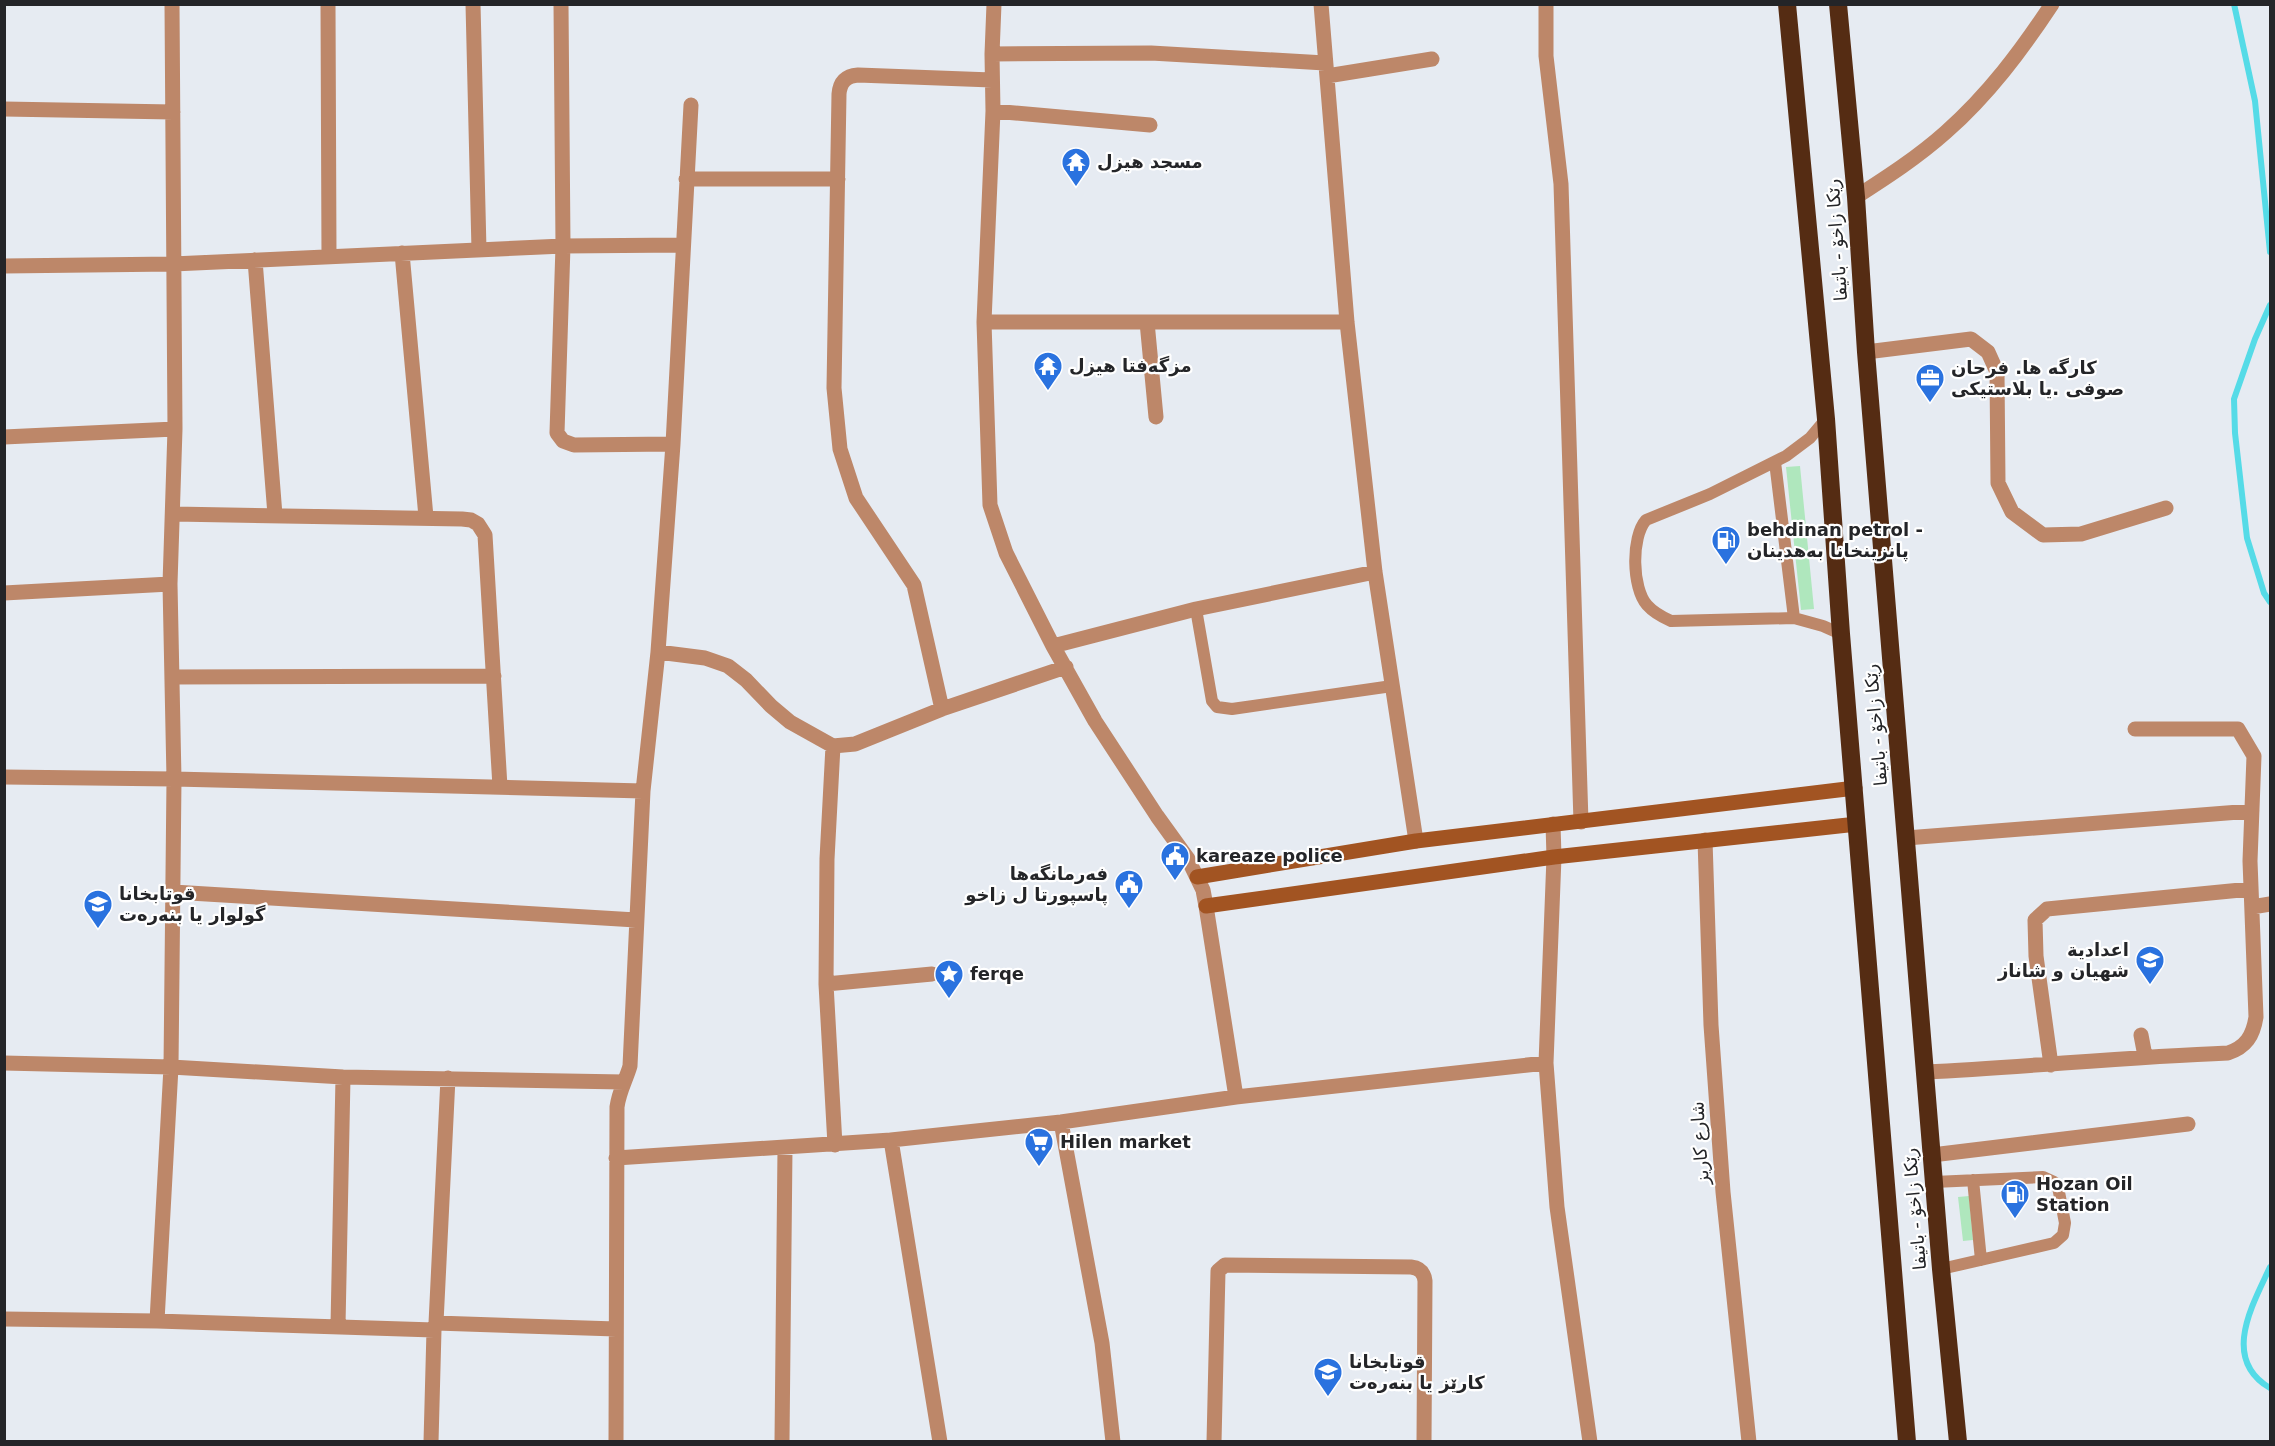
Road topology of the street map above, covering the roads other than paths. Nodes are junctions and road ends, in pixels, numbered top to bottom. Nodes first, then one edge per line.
1 (172, 4) edge
2 (328, 4) edge
3 (473, 4) edge
4 (561, 4) edge
5 (994, 4) edge
6 (1321, 4) edge
7 (1546, 4) edge
8 (1838, 4) edge
9 (2052, 4) edge
10 (1788, 5) edge
11 (992, 54) junction
12 (1432, 59) dead end
13 (1326, 69) junction
14 (992, 80) junction
15 (691, 105) dead end
16 (4, 109) edge
17 (173, 111) junction
18 (993, 111) junction
19 (1150, 125) dead end
20 (686, 179) junction
21 (838, 179) junction
22 (1856, 197) junction
23 (683, 245) junction
24 (563, 246) junction
25 (480, 250) junction
26 (402, 253) junction
27 (329, 256) junction
28 (255, 260) junction
29 (173, 264) junction
30 (4, 267) edge
31 (984, 322) junction
32 (1147, 322) junction
33 (1347, 322) junction
34 (1866, 352) junction
35 (1156, 417) dead end
36 (1826, 419) junction
37 (175, 429) junction
38 (4, 437) edge
39 (673, 444) junction
40 (1775, 462) junction
41 (2166, 508) dead end
42 (174, 514) junction
43 (275, 515) junction
44 (426, 517) junction
45 (1375, 572) junction
46 (170, 584) junction
47 (4, 593) edge
48 (1196, 609) junction
49 (1794, 618) junction
50 (1841, 634) junction
51 (1053, 646) junction
52 (658, 652) junction
53 (1065, 667) junction
54 (494, 676) junction
55 (172, 677) junction
56 (1392, 686) junction
57 (942, 709) junction
58 (2135, 729) dead end
59 (833, 746) junction
60 (4, 777) edge
61 (174, 779) junction
62 (500, 787) junction
63 (1855, 788) junction
64 (643, 791) junction
65 (2252, 811) junction
66 (1581, 822) junction
67 (1553, 824) junction
68 (1857, 824) junction
69 (1906, 838) junction
70 (1705, 840) junction
71 (1416, 842) junction
72 (1554, 857) junction
73 (1197, 877) junction
74 (2251, 889) junction
75 (173, 892) junction
76 (2271, 904) edge
77 (1206, 906) junction
78 (2252, 908) junction
79 (636, 920) junction
80 (932, 974) dead end
81 (826, 984) junction
82 (2141, 1035) dead end
83 (2145, 1056) junction
84 (4, 1063) edge
85 (1546, 1063) junction
86 (2051, 1065) junction
87 (171, 1067) junction
88 (1926, 1072) junction
89 (343, 1077) junction
90 (448, 1078) junction
91 (624, 1082) junction
92 (1236, 1097) junction
93 (1061, 1122) junction
94 (2188, 1124) dead end
95 (891, 1140) junction
96 (835, 1144) junction
97 (785, 1148) junction
98 (1932, 1155) junction
99 (616, 1158) junction
100 (1973, 1180) junction
101 (1934, 1182) junction
102 (1981, 1260) junction
103 (1941, 1269) junction
104 (4, 1319) edge
105 (157, 1321) junction
106 (338, 1326) junction
107 (435, 1326) junction
108 (616, 1329) junction
109 (430, 1442) edge
110 (616, 1442) edge
111 (782, 1442) edge
112 (940, 1442) edge
113 (1113, 1442) edge
114 (1214, 1442) edge
115 (1424, 1442) edge
116 (1590, 1442) edge
117 (1749, 1442) edge
118 (1907, 1442) edge
119 (1958, 1442) edge

1 - 17 street
2 - 27 street
3 - 25 street
4 - 24 street
5 - 11 street
6 - 13 street
7 - 66 street
8 - 22 highway, رێکا زاخۆ - باتیفا
9 - 22 street
10 - 36 highway, رێکا زاخۆ - باتیفا
11 - 13 street
11 - 14 street
12 - 13 street
13 - 33 street
14 - 18 street
14 - 21 street
15 - 20 street
16 - 17 street
17 - 29 street
18 - 19 street
18 - 31 street
20 - 21 street
20 - 23 street
21 - 57 street
22 - 34 highway, رێکا زاخۆ - باتیفا
23 - 24 street
23 - 39 street
24 - 25 street
24 - 39 street
25 - 26 street
26 - 27 street
26 - 44 street
27 - 28 street
28 - 29 street
28 - 43 street
29 - 30 street
29 - 37 street
31 - 32 street
31 - 51 street
32 - 33 street
32 - 35 street
33 - 45 street
34 - 41 street
34 - 69 highway, رێکا زاخۆ - باتیفا
36 - 40 lane
36 - 50 highway, رێکا زاخۆ - باتیفا
37 - 38 street
37 - 42 street
39 - 52 street
40 - 49 lane
40 - 49 lane
42 - 43 street
42 - 46 street
43 - 44 street
44 - 54 street
45 - 48 street
45 - 56 street
46 - 47 street
46 - 55 street
48 - 51 street
48 - 56 lane
49 - 50 lane
50 - 63 highway, رێکا زاخۆ - باتیفا
51 - 53 street
52 - 59 street
52 - 64 street
53 - 57 street
53 - 73 street
54 - 55 street
54 - 62 street
55 - 61 street
56 - 71 street
57 - 59 street
58 - 65 street
59 - 81 street
60 - 61 street
61 - 62 street
61 - 75 street
62 - 64 street
63 - 66 street
63 - 68 highway, رێکا زاخۆ - باتیفا
64 - 79 street
65 - 69 street
65 - 74 street
66 - 67 street
67 - 71 street
67 - 72 street
68 - 70 street
68 - 118 highway, رێکا زاخۆ - باتیفا
69 - 88 highway, رێکا زاخۆ - باتیفا
70 - 72 street
70 - 117 street, شارع كاريز
71 - 73 street
72 - 77 street
72 - 85 street
73 - 77 street
74 - 78 street
74 - 86 street
75 - 79 street
75 - 87 street
76 - 78 street
77 - 92 street
78 - 83 street
79 - 91 street
80 - 81 street
81 - 96 street
82 - 83 street
83 - 86 street
84 - 87 street
85 - 92 street
85 - 116 street
86 - 88 street
87 - 89 street
87 - 105 street
88 - 98 highway, رێکا زاخۆ - باتیفا
89 - 90 street
89 - 106 street
90 - 91 street
90 - 107 street
91 - 99 street
92 - 93 street
93 - 95 street
93 - 113 street
94 - 98 street
95 - 96 street
95 - 112 street
96 - 97 street
97 - 99 street
97 - 111 street
98 - 101 highway, رێکا زاخۆ - باتیفا
99 - 108 street
100 - 101 lane
100 - 102 lane
100 - 102 lane
101 - 103 highway, رێکا زاخۆ - باتیفا
102 - 103 lane
103 - 119 highway, رێکا زاخۆ - باتیفا
104 - 105 street
105 - 106 street
106 - 107 street
107 - 108 street
107 - 109 street
108 - 110 street
114 - 115 street

